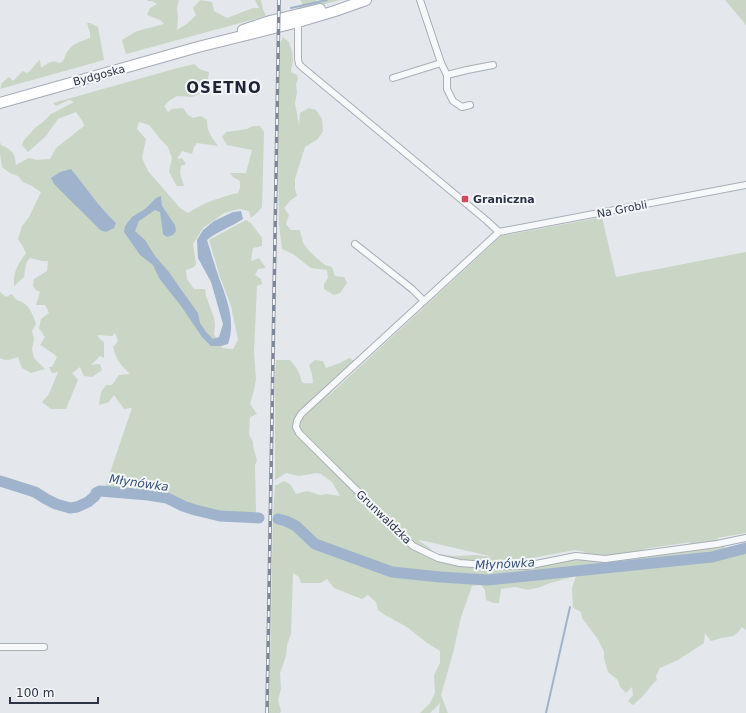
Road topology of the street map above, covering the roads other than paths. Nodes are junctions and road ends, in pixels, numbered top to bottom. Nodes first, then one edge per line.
1 (365, 0) edge
2 (420, 0) edge
3 (307, 12) junction
4 (298, 22) junction
5 (198, 47) junction
6 (441, 63) junction
7 (493, 65) dead end
8 (447, 75) junction
9 (393, 78) dead end
10 (0, 103) edge
11 (470, 105) dead end
12 (746, 185) edge
13 (498, 232) junction
14 (355, 244) dead end
15 (424, 301) junction
16 (746, 538) edge
17 (0, 647) edge
18 (44, 647) dead end

1 - 3 main road, Bydgoska
1 - 4 main road, Bydgoska
2 - 6 street
3 - 4 street
3 - 5 main road, Bydgoska
4 - 5 main road, Bydgoska
4 - 13 street
5 - 10 main road, Bydgoska
6 - 8 street
6 - 9 street
7 - 8 street
8 - 11 street
12 - 13 street, Na Grobli
13 - 15 street
14 - 15 street
15 - 16 street, Grunwaldzka
17 - 18 street

